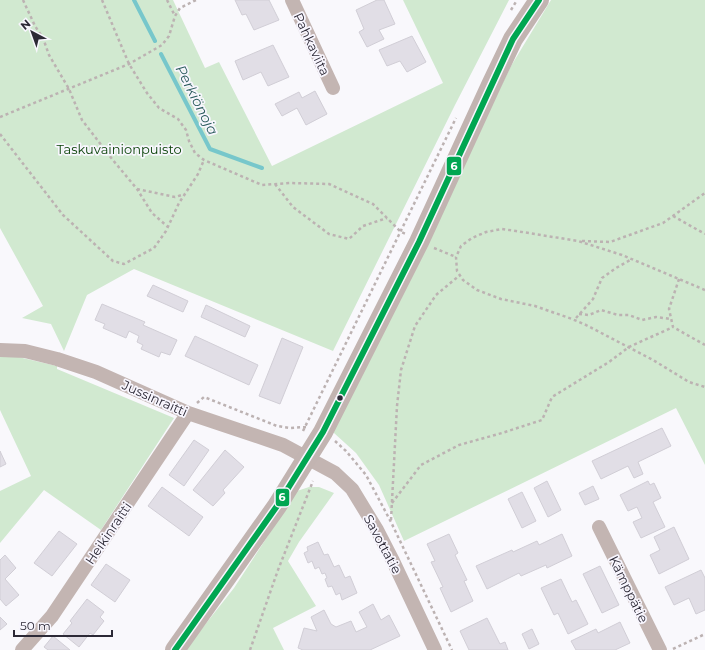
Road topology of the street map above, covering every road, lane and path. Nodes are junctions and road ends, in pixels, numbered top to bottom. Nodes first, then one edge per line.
1 (23, 0) edge
2 (102, 0) edge
3 (167, 0) edge
4 (196, 0) edge
5 (292, 0) edge
6 (516, 0) edge
7 (539, 0) edge
8 (509, 14) dead end
9 (175, 16) junction
10 (129, 64) junction
11 (333, 88) dead end
12 (69, 89) junction
13 (460, 111) dead end
14 (0, 117) edge
15 (0, 134) edge
16 (204, 160) junction
17 (275, 184) junction
18 (137, 189) junction
19 (185, 194) junction
20 (705, 194) edge
21 (672, 216) junction
22 (387, 218) junction
23 (168, 227) junction
24 (401, 232) junction
25 (705, 234) edge
26 (578, 241) junction
27 (419, 242) junction
28 (456, 257) junction
29 (632, 259) junction
30 (460, 274) junction
31 (679, 279) junction
32 (705, 290) edge
33 (579, 314) junction
34 (576, 318) dead end
35 (671, 320) junction
36 (673, 327) junction
37 (705, 346) edge
38 (628, 347) junction
39 (0, 350) edge
40 (705, 387) edge
41 (188, 413) junction
42 (305, 427) junction
43 (307, 457) junction
44 (392, 502) junction
45 (391, 522) dead end
46 (599, 527) dead end
47 (705, 634) edge
48 (22, 650) edge
49 (175, 650) edge
50 (250, 650) edge
51 (435, 650) edge
52 (660, 650) edge
53 (671, 650) edge

1 - 12 path
2 - 10 path
3 - 9 path
4 - 9 path
5 - 11 street, Pahkaviita
6 - 8 path
7 - 27 street
9 - 10 path
10 - 12 path
10 - 16 path
12 - 14 path
12 - 18 path
13 - 24 path
15 - 23 path
16 - 17 path
16 - 19 path
17 - 22 path
17 - 22 path
18 - 19 path
18 - 23 path
19 - 23 path
20 - 21 path
21 - 25 path
21 - 26 path
22 - 24 path
24 - 27 path
24 - 42 path
26 - 28 path
26 - 29 path
27 - 28 path
27 - 43 street
28 - 30 path
29 - 31 path
29 - 33 path
30 - 38 path
30 - 44 path
31 - 32 path
31 - 35 path
33 - 34 path
33 - 35 path
35 - 36 path
36 - 37 path
36 - 38 path
38 - 40 path
38 - 44 path
39 - 41 street, Jussinraitti
41 - 42 path
41 - 43 street, Jussinraitti
41 - 48 street, Heikinraitti
42 - 43 path
43 - 49 street
43 - 50 path
43 - 51 street, Savottatie
44 - 45 path
46 - 52 street, Kämppätie
47 - 53 path

